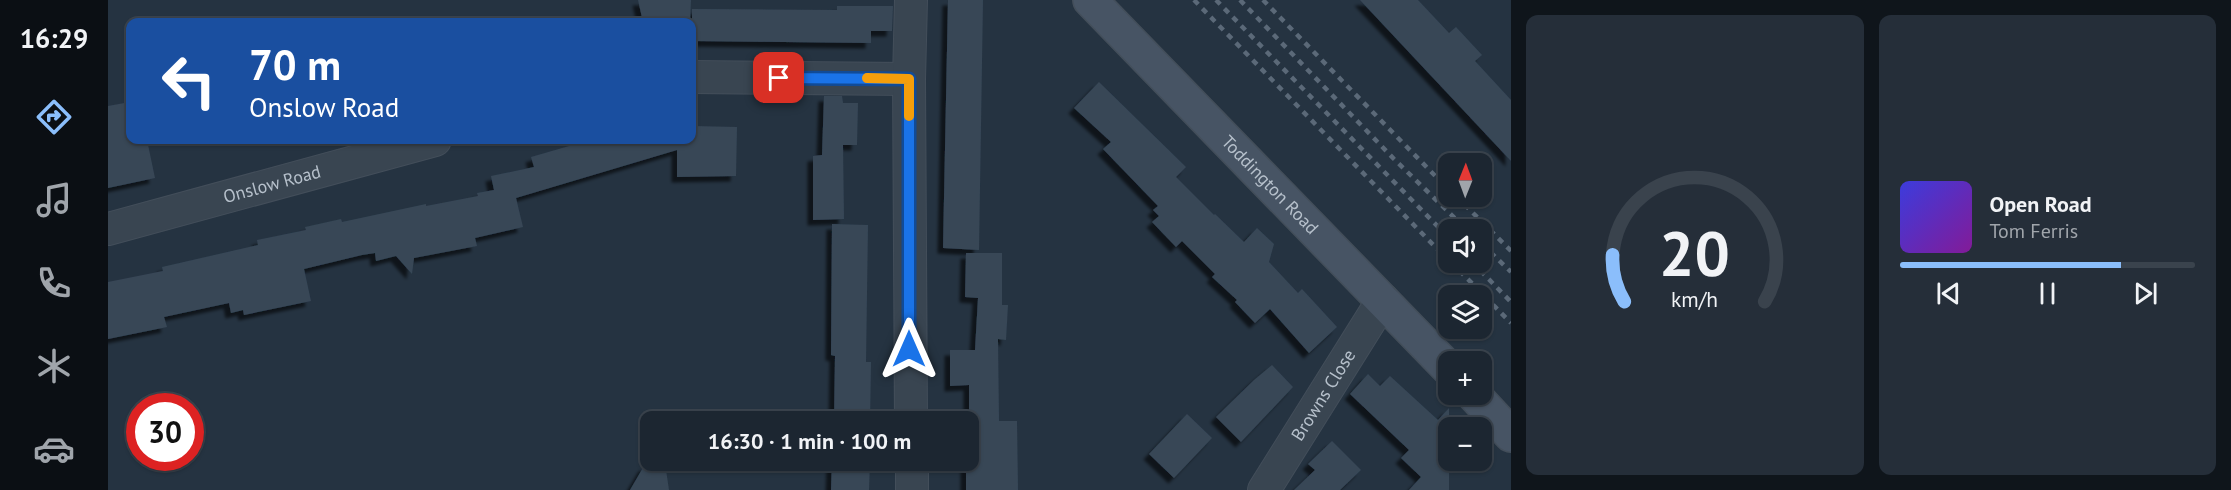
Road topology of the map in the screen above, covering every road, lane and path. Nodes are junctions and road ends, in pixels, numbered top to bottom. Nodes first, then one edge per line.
1 (912, 0) edge
2 (1090, 0) edge
3 (696, 77) edge
4 (909, 79) junction
5 (420, 144) edge
6 (108, 229) edge
7 (1383, 300) junction
8 (1438, 358) edge
9 (1483, 405) edge
10 (910, 411) edge
11 (1511, 435) edge
12 (912, 471) edge
13 (912, 490) edge
14 (1264, 490) edge

1 - 4 street
2 - 7 main road, Toddington Road
3 - 4 street
4 - 10 street
5 - 6 street, Onslow Road
7 - 8 main road, Toddington Road
7 - 14 street, Browns Close
9 - 11 main road
12 - 13 street

